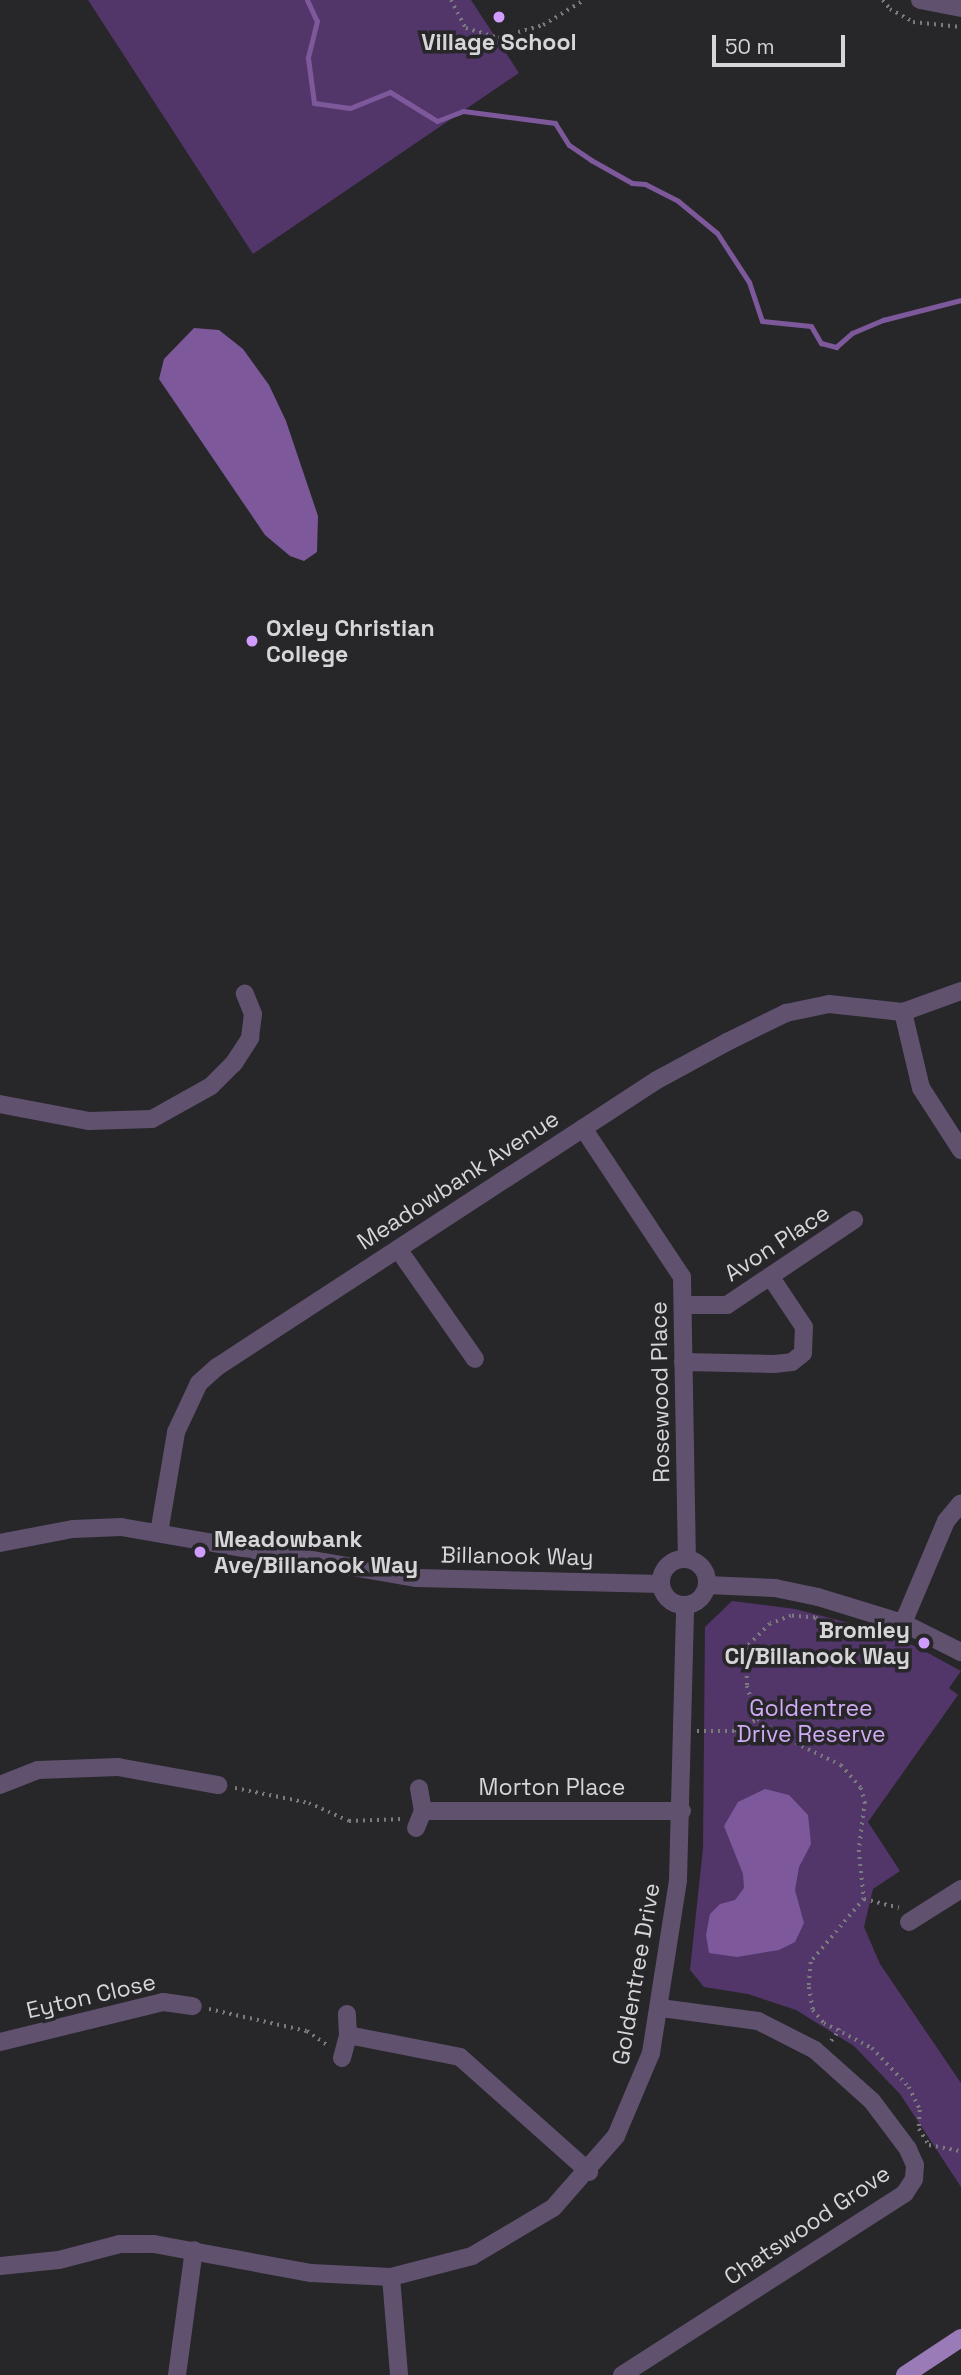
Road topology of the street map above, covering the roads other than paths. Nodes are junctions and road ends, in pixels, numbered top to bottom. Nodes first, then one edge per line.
1 (920, 0) edge
2 (961, 8) edge
3 (961, 991) edge
4 (245, 994) dead end
5 (903, 1012) junction
6 (0, 1104) edge
7 (583, 1128) junction
8 (961, 1150) edge
9 (854, 1220) dead end
10 (398, 1249) junction
11 (770, 1276) junction
12 (684, 1305) junction
13 (475, 1359) dead end
14 (683, 1362) junction
15 (961, 1503) edge
16 (159, 1533) junction
17 (0, 1543) edge
18 (687, 1559) junction
19 (661, 1584) junction
20 (707, 1585) junction
21 (685, 1606) junction
22 (904, 1623) junction
23 (961, 1652) edge
24 (0, 1785) edge
25 (218, 1785) road end
26 (419, 1788) dead end
27 (682, 1811) junction
28 (961, 1889) edge
29 (904, 1915) road end
30 (193, 2006) road end
31 (660, 2008) junction
32 (347, 2014) dead end
33 (0, 2042) edge
34 (589, 2172) junction
35 (194, 2250) junction
36 (0, 2266) edge
37 (391, 2277) junction
38 (961, 2338) edge
39 (913, 2373) edge
40 (177, 2375) edge
41 (399, 2375) edge
42 (622, 2375) edge

1 - 2 street
3 - 5 street
4 - 6 street
5 - 7 street, Meadowbank Avenue
5 - 8 street
7 - 10 street, Meadowbank Avenue
7 - 12 street, Rosewood Place
9 - 11 street, Avon Place
10 - 13 street
10 - 16 street, Meadowbank Avenue
11 - 12 street, Avon Place
11 - 14 street
12 - 14 street, Rosewood Place
14 - 18 street, Rosewood Place
15 - 22 street
16 - 17 street, Billanook Way
16 - 19 street, Billanook Way
18 - 19 street
18 - 20 street
19 - 21 street
20 - 21 street
20 - 22 street
21 - 27 street, Goldentree Drive
22 - 23 street
24 - 25 street
26 - 27 street, Morton Place
27 - 31 street, Goldentree Drive
28 - 29 street
30 - 33 street, Eyton Close
31 - 34 street, Goldentree Drive
31 - 42 street, Chatswood Grove
32 - 34 street
34 - 37 street, Goldentree Drive
35 - 36 street, Goldentree Drive
35 - 37 street, Goldentree Drive
35 - 40 street
37 - 41 street
38 - 39 main road

